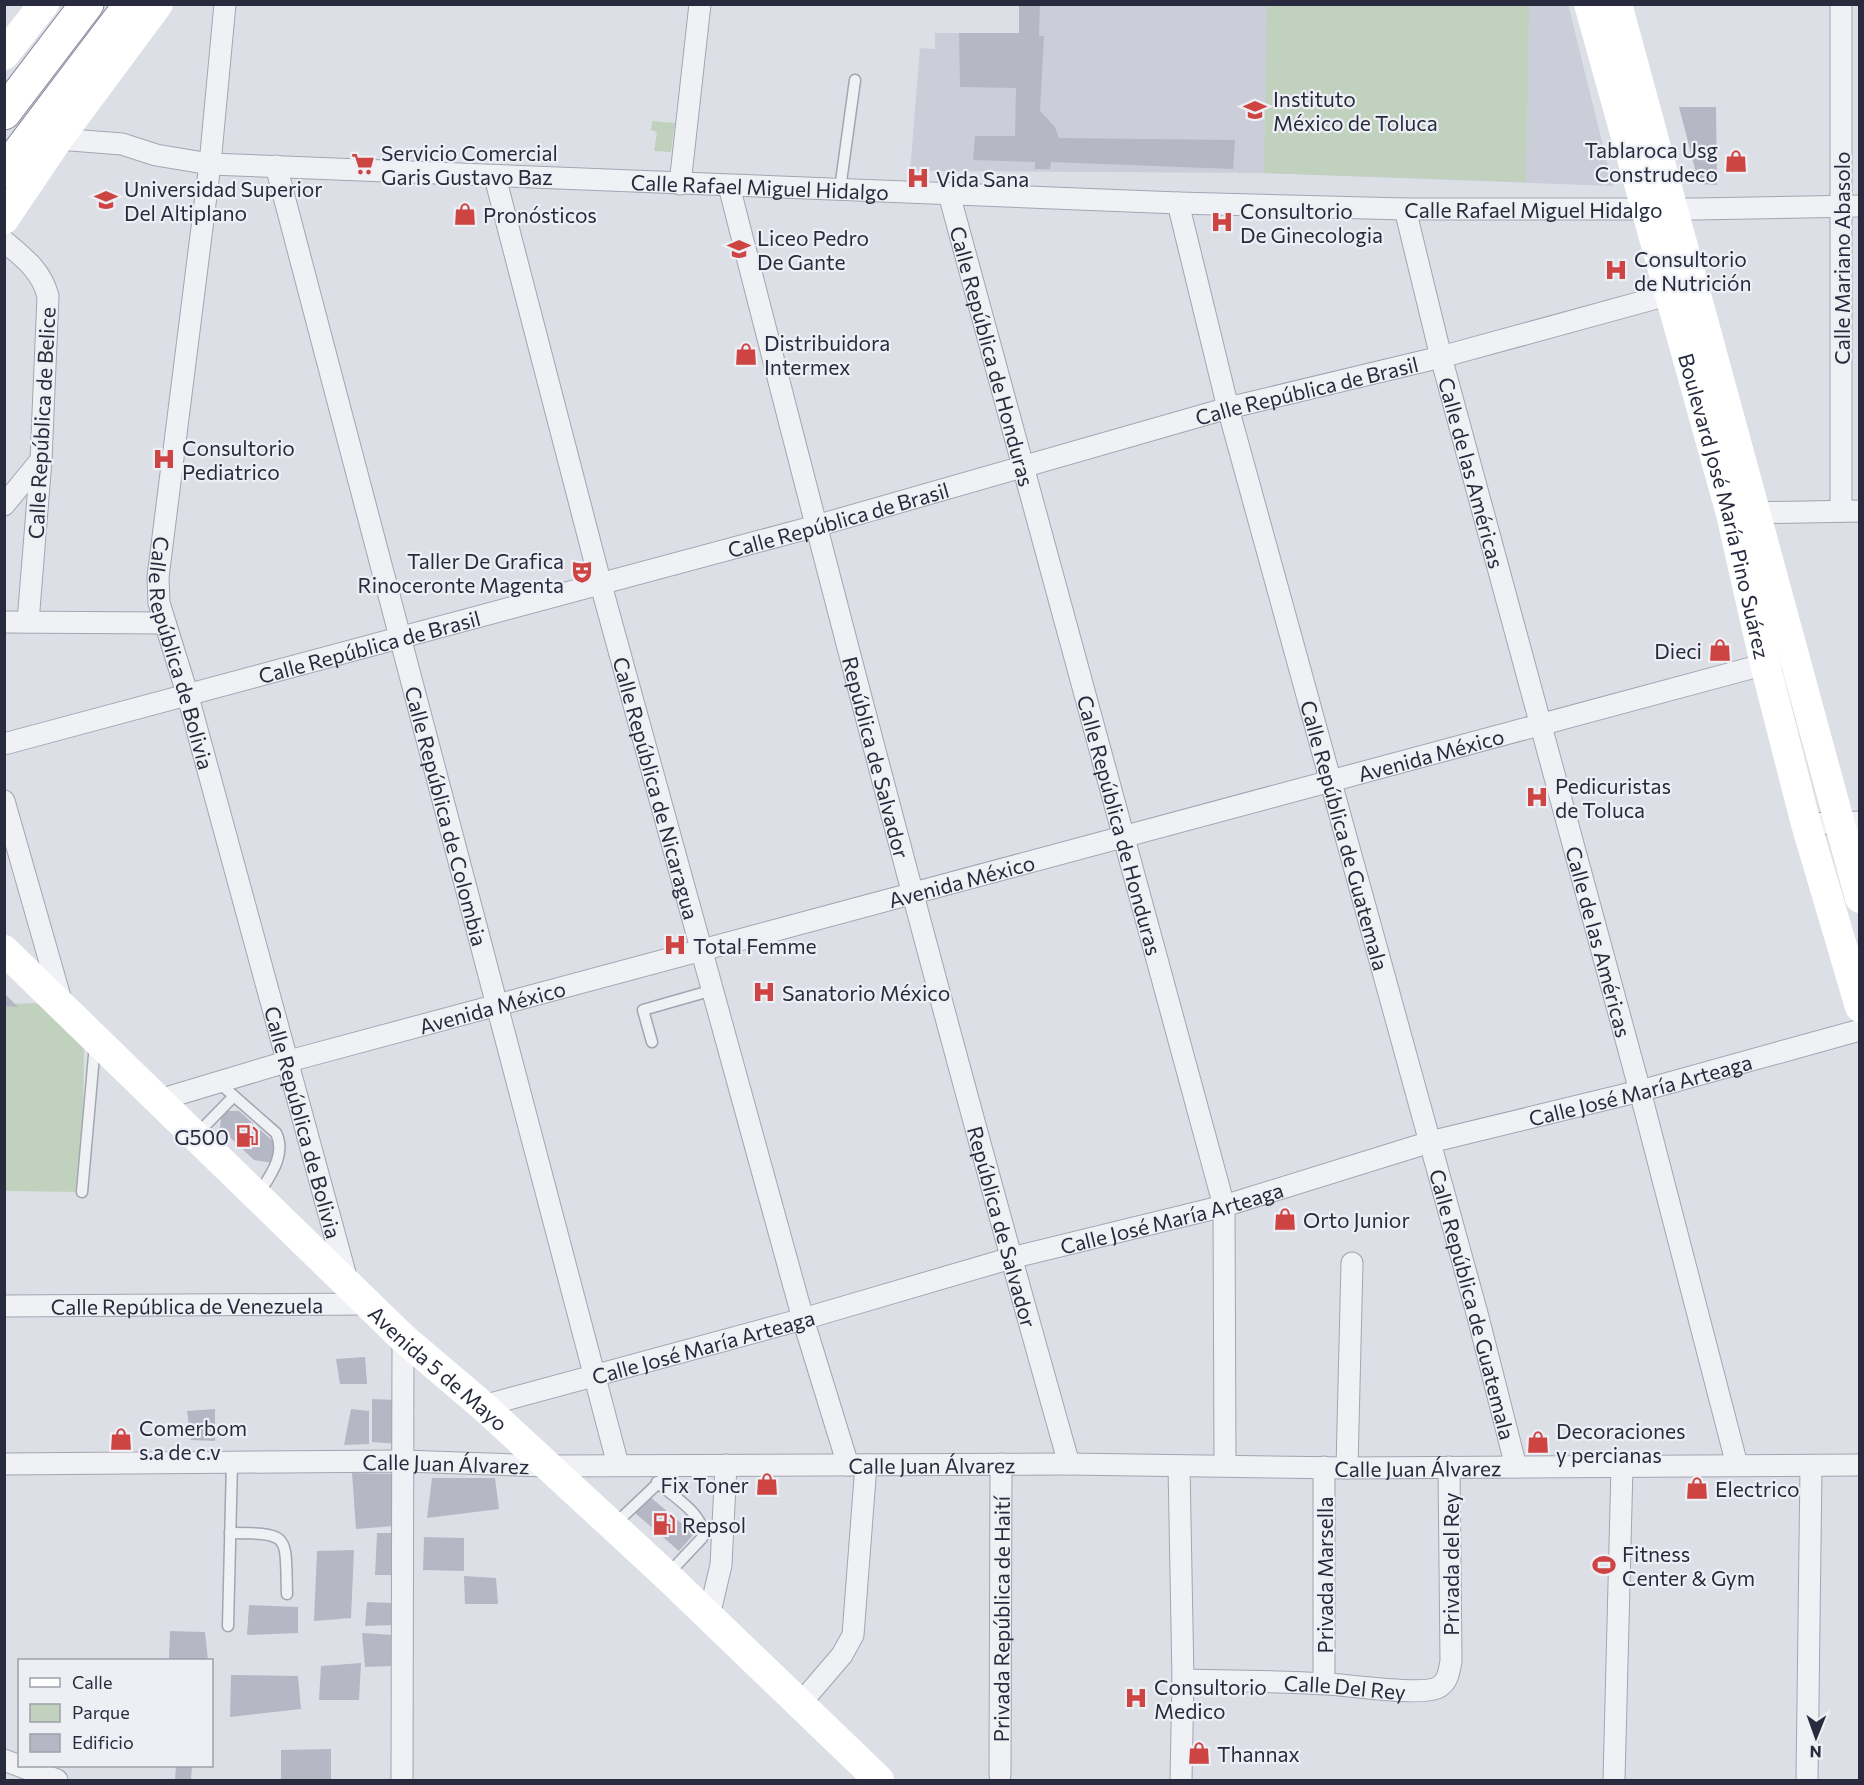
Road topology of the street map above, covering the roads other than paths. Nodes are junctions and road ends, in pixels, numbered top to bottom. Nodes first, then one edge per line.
1 (44, 4) edge
2 (87, 4) edge
3 (131, 4) edge
4 (158, 4) edge
5 (225, 4) edge
6 (700, 4) edge
7 (1589, 4) edge
8 (1617, 4) edge
9 (1841, 4) edge
10 (125, 49) junction
11 (5, 52) edge
12 (855, 80) dead end
13 (73, 84) junction
14 (11, 99) edge
15 (58, 139) junction
16 (210, 164) junction
17 (276, 166) junction
18 (4, 172) edge
19 (495, 177) junction
20 (680, 184) junction
21 (729, 186) junction
22 (840, 189) junction
23 (949, 194) junction
24 (1178, 203) junction
25 (1850, 206) edge
26 (1405, 208) junction
27 (1659, 209) junction
28 (4, 219) edge
29 (4, 241) edge
30 (1671, 294) junction
31 (1441, 357) junction
32 (1228, 408) junction
33 (40, 460) junction
34 (1022, 466) junction
35 (4, 505) edge
36 (1850, 511) edge
37 (1743, 513) junction
38 (816, 526) junction
39 (601, 585) junction
40 (4, 622) edge
41 (28, 622) junction
42 (165, 623) junction
43 (398, 637) junction
44 (1794, 656) junction
45 (1765, 664) junction
46 (188, 693) junction
47 (1540, 723) junction
48 (4, 744) edge
49 (1332, 780) junction
50 (4, 801) edge
51 (1848, 822) edge
52 (1806, 824) junction
53 (1122, 838) junction
54 (914, 891) junction
55 (1860, 898) edge
56 (4, 950) edge
57 (702, 950) junction
58 (713, 990) junction
59 (62, 1004) junction
60 (496, 1006) junction
61 (1860, 1007) edge
62 (1860, 1030) edge
63 (96, 1038) junction
64 (652, 1042) dead end
65 (288, 1061) junction
66 (226, 1089) junction
67 (1640, 1091) junction
68 (159, 1100) junction
69 (196, 1135) junction
70 (1430, 1142) junction
71 (81, 1191) dead end
72 (258, 1196) junction
73 (1224, 1206) junction
74 (1011, 1258) junction
75 (1353, 1263) dead end
76 (348, 1284) junction
77 (370, 1304) junction
78 (4, 1306) edge
79 (803, 1319) junction
80 (403, 1338) junction
81 (594, 1376) junction
82 (483, 1406) junction
83 (404, 1461) junction
84 (232, 1462) junction
85 (4, 1464) edge
86 (1001, 1464) junction
87 (1069, 1464) junction
88 (618, 1465) junction
89 (726, 1465) junction
90 (857, 1465) junction
91 (1225, 1465) junction
92 (1737, 1465) junction
93 (1860, 1465) edge
94 (546, 1466) junction
95 (1179, 1466) junction
96 (1811, 1466) junction
97 (675, 1467) junction
98 (1324, 1467) junction
99 (1449, 1467) junction
100 (1516, 1467) junction
101 (1622, 1467) junction
102 (1347, 1468) junction
103 (657, 1482) junction
104 (613, 1527) junction
105 (230, 1533) junction
106 (666, 1575) junction
107 (287, 1594) dead end
108 (709, 1616) junction
109 (228, 1626) dead end
110 (1451, 1661) joint
111 (1183, 1680) junction
112 (1324, 1683) junction
113 (800, 1704) junction
114 (23, 1767) edge
115 (1000, 1775) dead end
116 (57, 1780) edge
117 (402, 1780) edge
118 (879, 1780) edge
119 (1181, 1780) edge
120 (1614, 1780) edge
121 (1807, 1780) edge

1 - 11 main road
2 - 14 highway
3 - 13 highway
4 - 10 main road
5 - 16 street, Calle República de Bolivia
6 - 20 street
7 - 27 main road, Boulevard José María Pino Suárez
8 - 27 main road, Boulevard José María Pino Suárez
9 - 25 street, Calle Mariano Abasolo
10 - 13 highway
10 - 15 main road
12 - 22 lane
13 - 18 highway
15 - 16 street, Calle Rafael Miguel Hidalgo
15 - 28 main road
16 - 17 street, Calle Rafael Miguel Hidalgo
16 - 42 street, Calle República de Bolivia
17 - 19 street, Calle Rafael Miguel Hidalgo
17 - 43 street, Calle República de Colombia
19 - 20 street, Calle Rafael Miguel Hidalgo
19 - 39 street, Calle República de Nicaragua
20 - 21 street, Calle Rafael Miguel Hidalgo
21 - 22 street, Calle Rafael Miguel Hidalgo
21 - 38 street, República de Salvador
22 - 23 street, Calle Rafael Miguel Hidalgo
23 - 24 street, Calle Rafael Miguel Hidalgo
23 - 34 street, Calle República de Honduras
24 - 26 street, Calle Rafael Miguel Hidalgo
24 - 32 street, Calle República de Guatemala
25 - 27 street, Calle Rafael Miguel Hidalgo
25 - 36 street, Calle Mariano Abasolo
26 - 27 street, Calle Rafael Miguel Hidalgo
26 - 31 street, Calle de las Américas
27 - 30 main road, Boulevard José María Pino Suárez
27 - 37 main road, Boulevard José María Pino Suárez
29 - 33 street, Calle República de Belice
30 - 31 street, Calle República de Brasil
30 - 37 main road, Boulevard José María Pino Suárez
31 - 32 street, Calle República de Brasil
31 - 47 street, Calle de las Américas
32 - 34 street, Calle República de Brasil
32 - 49 street, Calle República de Guatemala
33 - 35 street
33 - 41 street, Calle República de Belice
34 - 38 street, Calle República de Brasil
34 - 53 street, Calle República de Honduras
36 - 37 street
37 - 44 main road, Boulevard José María Pino Suárez
37 - 45 main road, Boulevard José María Pino Suárez
38 - 39 street, Calle República de Brasil
38 - 54 street, República de Salvador
39 - 43 street, Calle República de Brasil
39 - 57 street, Calle República de Nicaragua
40 - 41 street
41 - 42 street
42 - 46 street, Calle República de Bolivia
43 - 46 street, Calle República de Brasil
43 - 60 street, Calle República de Colombia
44 - 45 street, Avenida México
44 - 51 main road, Boulevard José María Pino Suárez
45 - 47 street, Avenida México
45 - 52 main road, Boulevard José María Pino Suárez
46 - 48 street, Calle República de Brasil
46 - 65 street, Calle República de Bolivia
47 - 49 street, Avenida México
47 - 67 street, Calle de las Américas
49 - 53 street, Avenida México
49 - 70 street, Calle República de Guatemala
50 - 59 street
51 - 52 street
51 - 55 main road, Boulevard José María Pino Suárez
52 - 61 main road, Boulevard José María Pino Suárez
53 - 54 street, Avenida México
53 - 73 street, Calle República de Honduras
54 - 57 street, Avenida México
54 - 74 street, República de Salvador
56 - 59 main road, Avenida 5 de Mayo
57 - 58 street, Calle República de Nicaragua
57 - 60 street, Avenida México
58 - 64 lane
58 - 79 street, Calle República de Nicaragua
59 - 63 main road, Avenida 5 de Mayo
60 - 65 street, Avenida México
60 - 81 street, Calle República de Colombia
62 - 67 street, Calle José María Arteaga
63 - 68 main road, Avenida 5 de Mayo
63 - 71 lane
65 - 66 street, Avenida México
65 - 76 street, Calle República de Bolivia
66 - 68 street, Avenida México
66 - 69 lane
66 - 72 lane
67 - 70 street, Calle José María Arteaga
67 - 92 street, Calle de las Américas
68 - 69 main road, Avenida 5 de Mayo
69 - 72 main road, Avenida 5 de Mayo
70 - 73 street, Calle José María Arteaga
70 - 100 street, Calle República de Guatemala
72 - 76 main road, Avenida 5 de Mayo
73 - 74 street, Calle José María Arteaga
73 - 91 street, Calle República de Honduras
74 - 79 street, Calle José María Arteaga
74 - 87 street, República de Salvador
75 - 102 street
76 - 77 main road, Avenida 5 de Mayo
77 - 78 street, Calle República de Venezuela
77 - 80 main road, Avenida 5 de Mayo
79 - 81 street, Calle José María Arteaga
79 - 90 street, Calle República de Nicaragua
80 - 82 main road, Avenida 5 de Mayo
80 - 83 street
81 - 82 street, Calle José María Arteaga
81 - 88 street, Calle República de Colombia
82 - 94 main road, Avenida 5 de Mayo
83 - 84 street, Calle Juan Álvarez
83 - 94 street, Calle Juan Álvarez
83 - 117 street
84 - 85 street, Calle Juan Álvarez
84 - 105 lane
86 - 87 street, Calle Juan Álvarez
86 - 90 street, Calle Juan Álvarez
86 - 115 street, Privada República de Haití
87 - 95 street, Calle Juan Álvarez
88 - 94 street, Calle Juan Álvarez
88 - 97 street, Calle Juan Álvarez
89 - 90 street, Calle Juan Álvarez
89 - 97 street, Calle Juan Álvarez
89 - 108 street
90 - 113 street
91 - 95 street, Calle Juan Álvarez
91 - 98 street, Calle Juan Álvarez
92 - 96 street, Calle Juan Álvarez
92 - 101 street, Calle Juan Álvarez
93 - 96 street, Calle Juan Álvarez
94 - 104 main road, Avenida 5 de Mayo
95 - 111 street
96 - 121 street
97 - 103 lane
98 - 102 street, Calle Juan Álvarez
98 - 112 street, Privada Marsella
99 - 100 street, Calle Juan Álvarez
99 - 102 street, Calle Juan Álvarez
99 - 110 street, Privada del Rey
100 - 101 street, Calle Juan Álvarez
101 - 120 street
103 - 104 lane
103 - 106 lane
104 - 106 main road, Avenida 5 de Mayo
105 - 107 lane
105 - 109 lane
106 - 108 main road, Avenida 5 de Mayo
108 - 113 main road, Avenida 5 de Mayo
110 - 112 street, Calle Del Rey
111 - 112 street, Calle Del Rey
111 - 119 street
113 - 118 main road, Avenida 5 de Mayo
114 - 116 street

